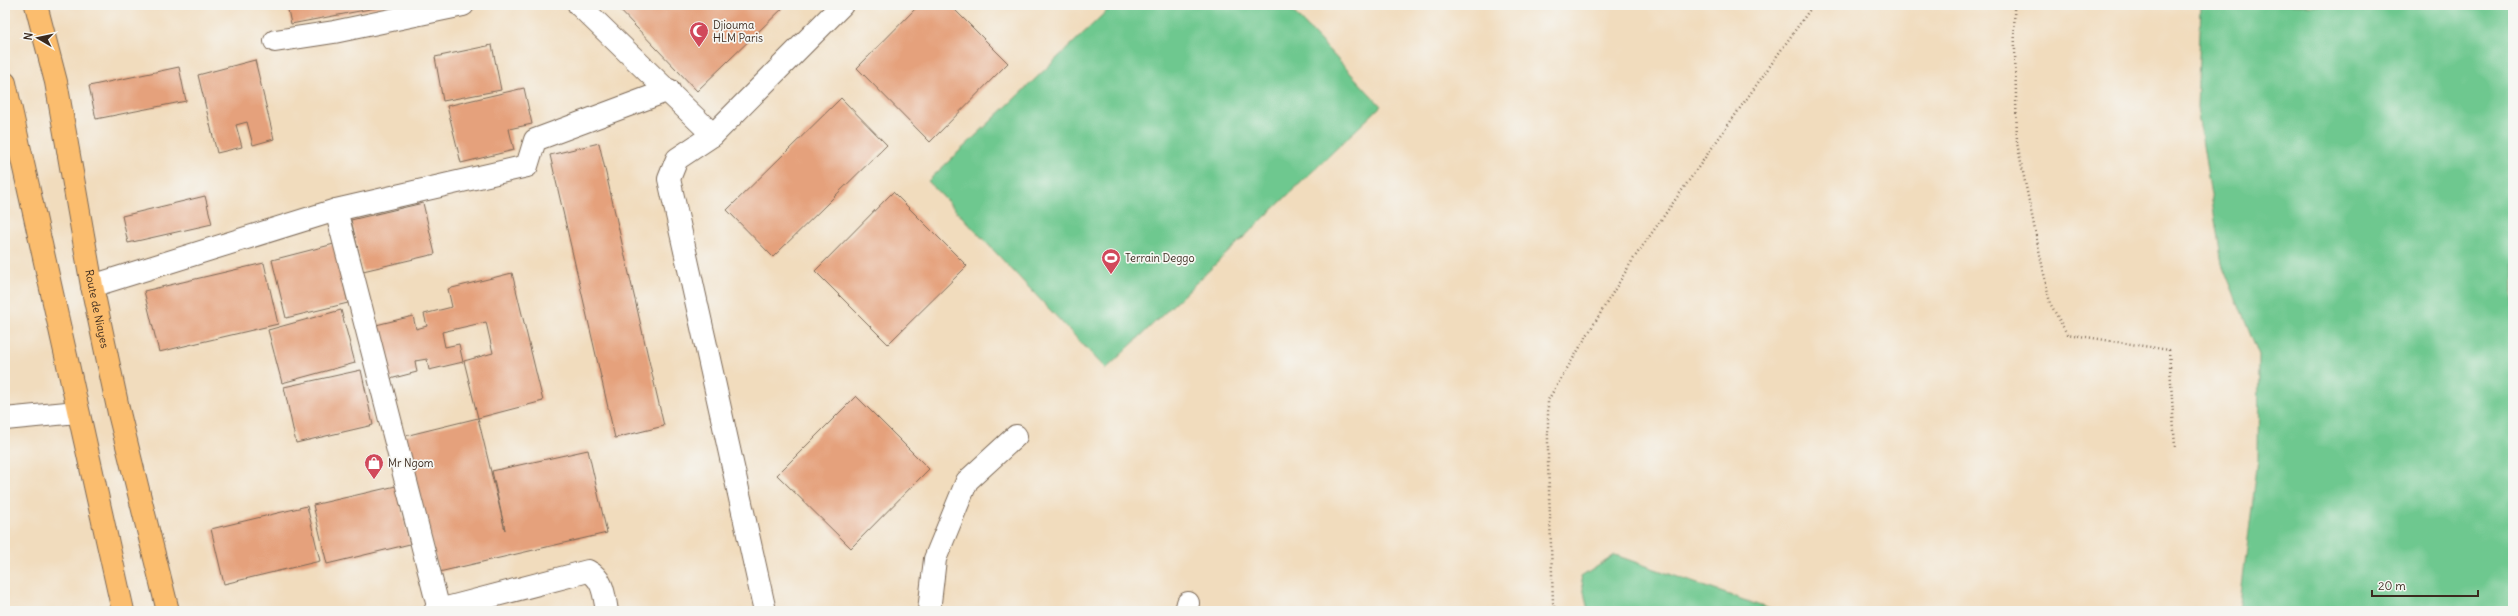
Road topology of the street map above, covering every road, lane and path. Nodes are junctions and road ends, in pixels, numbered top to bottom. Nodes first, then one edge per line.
1 (36, 5) edge
2 (464, 5) edge
3 (579, 5) edge
4 (842, 5) edge
5 (1813, 5) edge
6 (2014, 5) edge
7 (274, 41) dead end
8 (5, 83) edge
9 (669, 90) junction
10 (713, 135) junction
11 (336, 210) junction
12 (92, 286) junction
13 (77, 412) junction
14 (5, 419) edge
15 (1016, 436) dead end
16 (2175, 447) dead end
17 (123, 611) edge
18 (168, 611) edge
19 (437, 611) edge
20 (608, 611) edge
21 (765, 611) edge
22 (929, 611) edge
23 (1556, 611) edge

1 - 12 main road, Route de Niayes
2 - 7 street
3 - 9 street
4 - 10 street
5 - 23 path
6 - 16 path
8 - 13 main road
9 - 10 street
9 - 11 street
10 - 21 street
11 - 12 street
11 - 19 street
12 - 18 main road, Route de Niayes
13 - 14 street
13 - 17 main road
15 - 22 street
19 - 20 street

